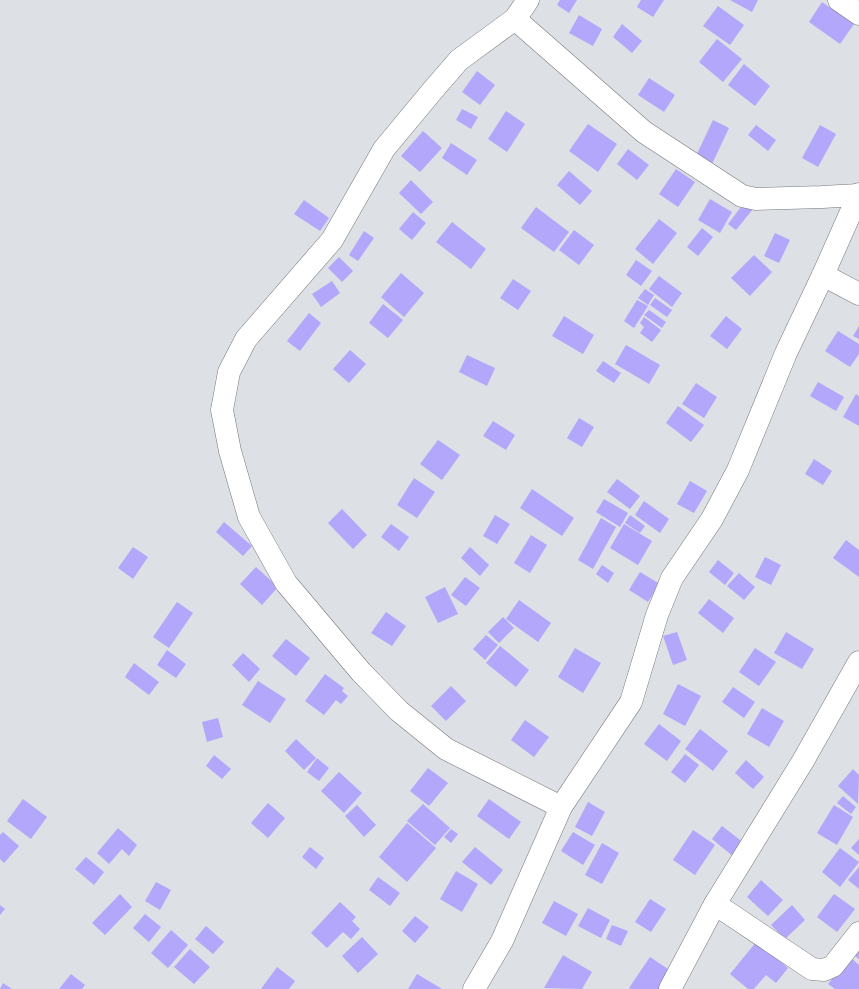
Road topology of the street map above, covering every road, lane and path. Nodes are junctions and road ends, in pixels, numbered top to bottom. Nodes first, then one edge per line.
1 (528, 0) edge
2 (839, 0) edge
3 (859, 14) edge
4 (515, 19) junction
5 (859, 194) edge
6 (823, 275) junction
7 (859, 294) edge
8 (859, 662) edge
9 (561, 808) junction
10 (715, 904) junction
11 (859, 933) edge
12 (474, 989) edge
13 (670, 989) edge

1 - 4 street
2 - 3 street
4 - 5 street
4 - 9 street
5 - 6 street
6 - 7 street
6 - 9 street
8 - 10 street
9 - 12 street
10 - 11 street
10 - 13 street

